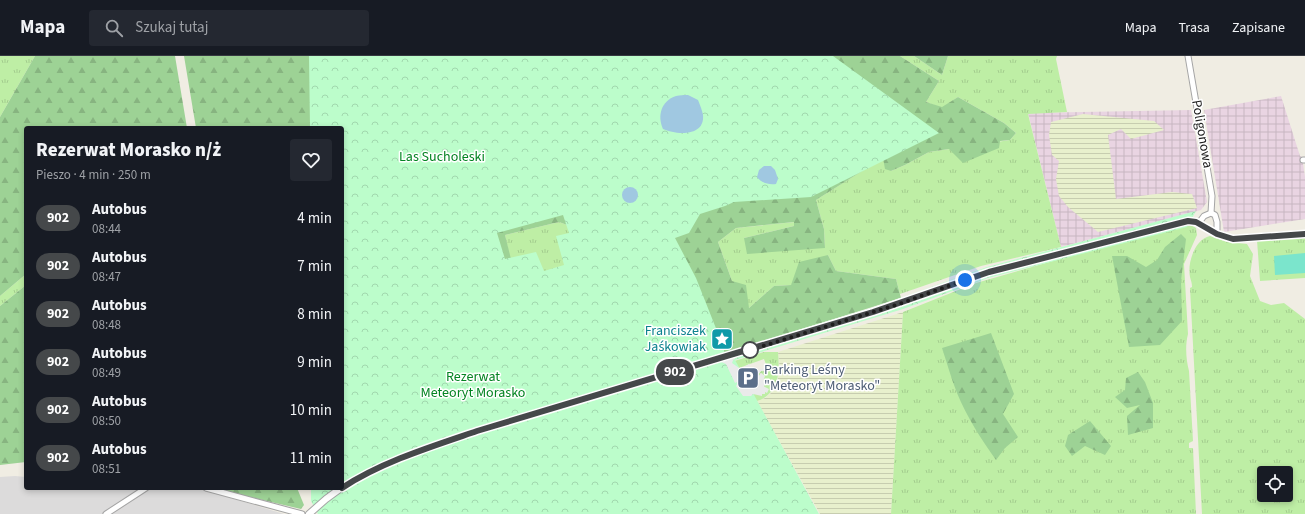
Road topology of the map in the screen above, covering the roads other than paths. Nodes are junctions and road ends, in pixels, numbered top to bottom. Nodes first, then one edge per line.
1 (1188, 56) edge
2 (1211, 213) junction
3 (1198, 224) junction
4 (1217, 234) junction
5 (1305, 234) edge
6 (344, 487) edge
7 (143, 490) edge
8 (213, 490) edge
9 (339, 490) edge
10 (106, 514) edge
11 (302, 514) edge
12 (309, 514) edge

1 - 2 street, Poligonowa
2 - 3 street
2 - 4 street, Poligonowa
3 - 4 street
3 - 6 street
4 - 5 street
7 - 10 street
8 - 11 street
9 - 12 street

